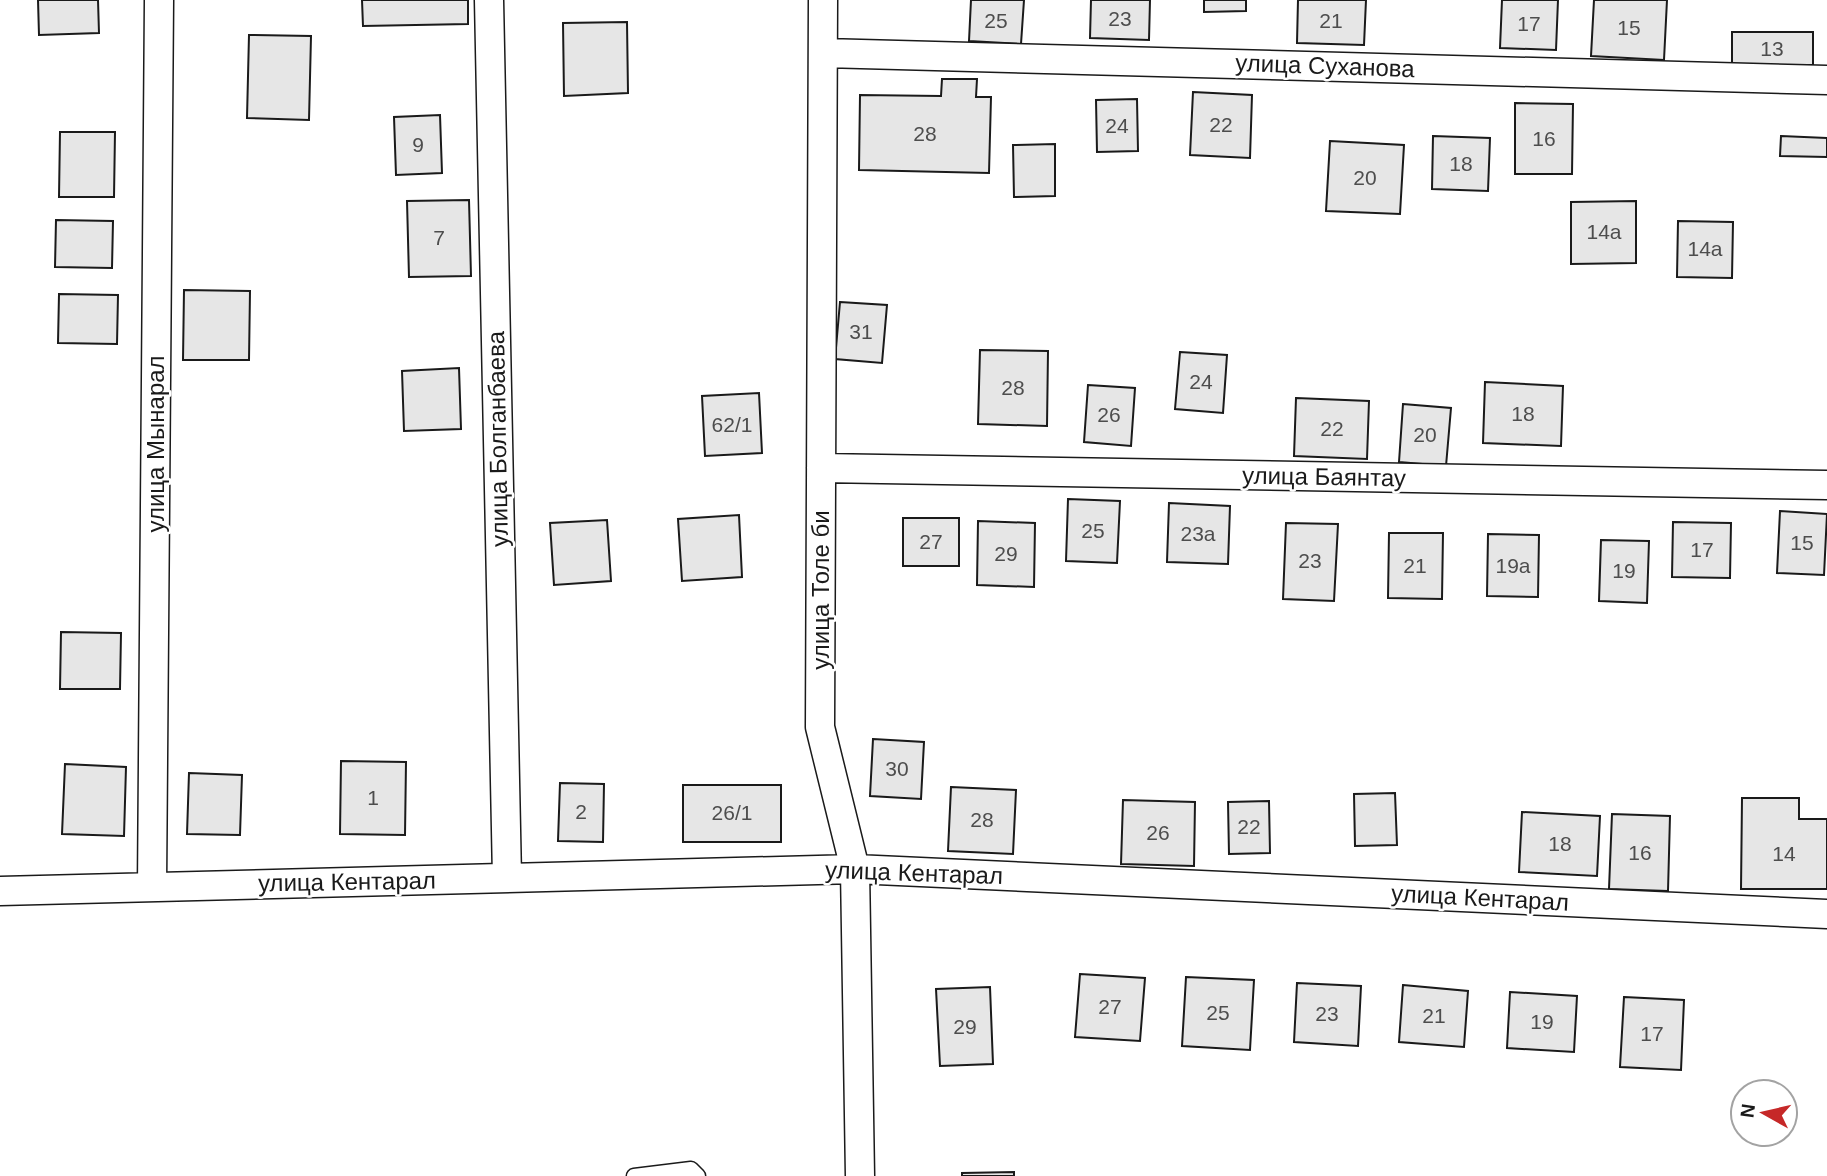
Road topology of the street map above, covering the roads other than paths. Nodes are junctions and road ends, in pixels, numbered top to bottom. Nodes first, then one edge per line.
1 (159, 0) edge
2 (489, 0) edge
3 (823, 0) edge
4 (824, 53) junction
5 (1827, 80) edge
6 (821, 468) junction
7 (1827, 485) edge
8 (855, 869) junction
9 (507, 878) junction
10 (152, 887) junction
11 (0, 891) edge
12 (1827, 914) edge
13 (634, 1176) edge
14 (698, 1176) edge
15 (860, 1176) edge

1 - 10 street, улица Мынарал
2 - 9 street, улица Болганбаева
3 - 4 street, улица Толе би
4 - 5 street, улица Суханова
4 - 6 street, улица Толе би
6 - 7 street, улица Баянтау
6 - 8 street, улица Толе би
8 - 9 street, улица Кентарал
8 - 12 street, улица Кентарал
8 - 15 street, улица Толе би
9 - 10 street, улица Кентарал
10 - 11 street, улица Кентарал
13 - 14 lane

